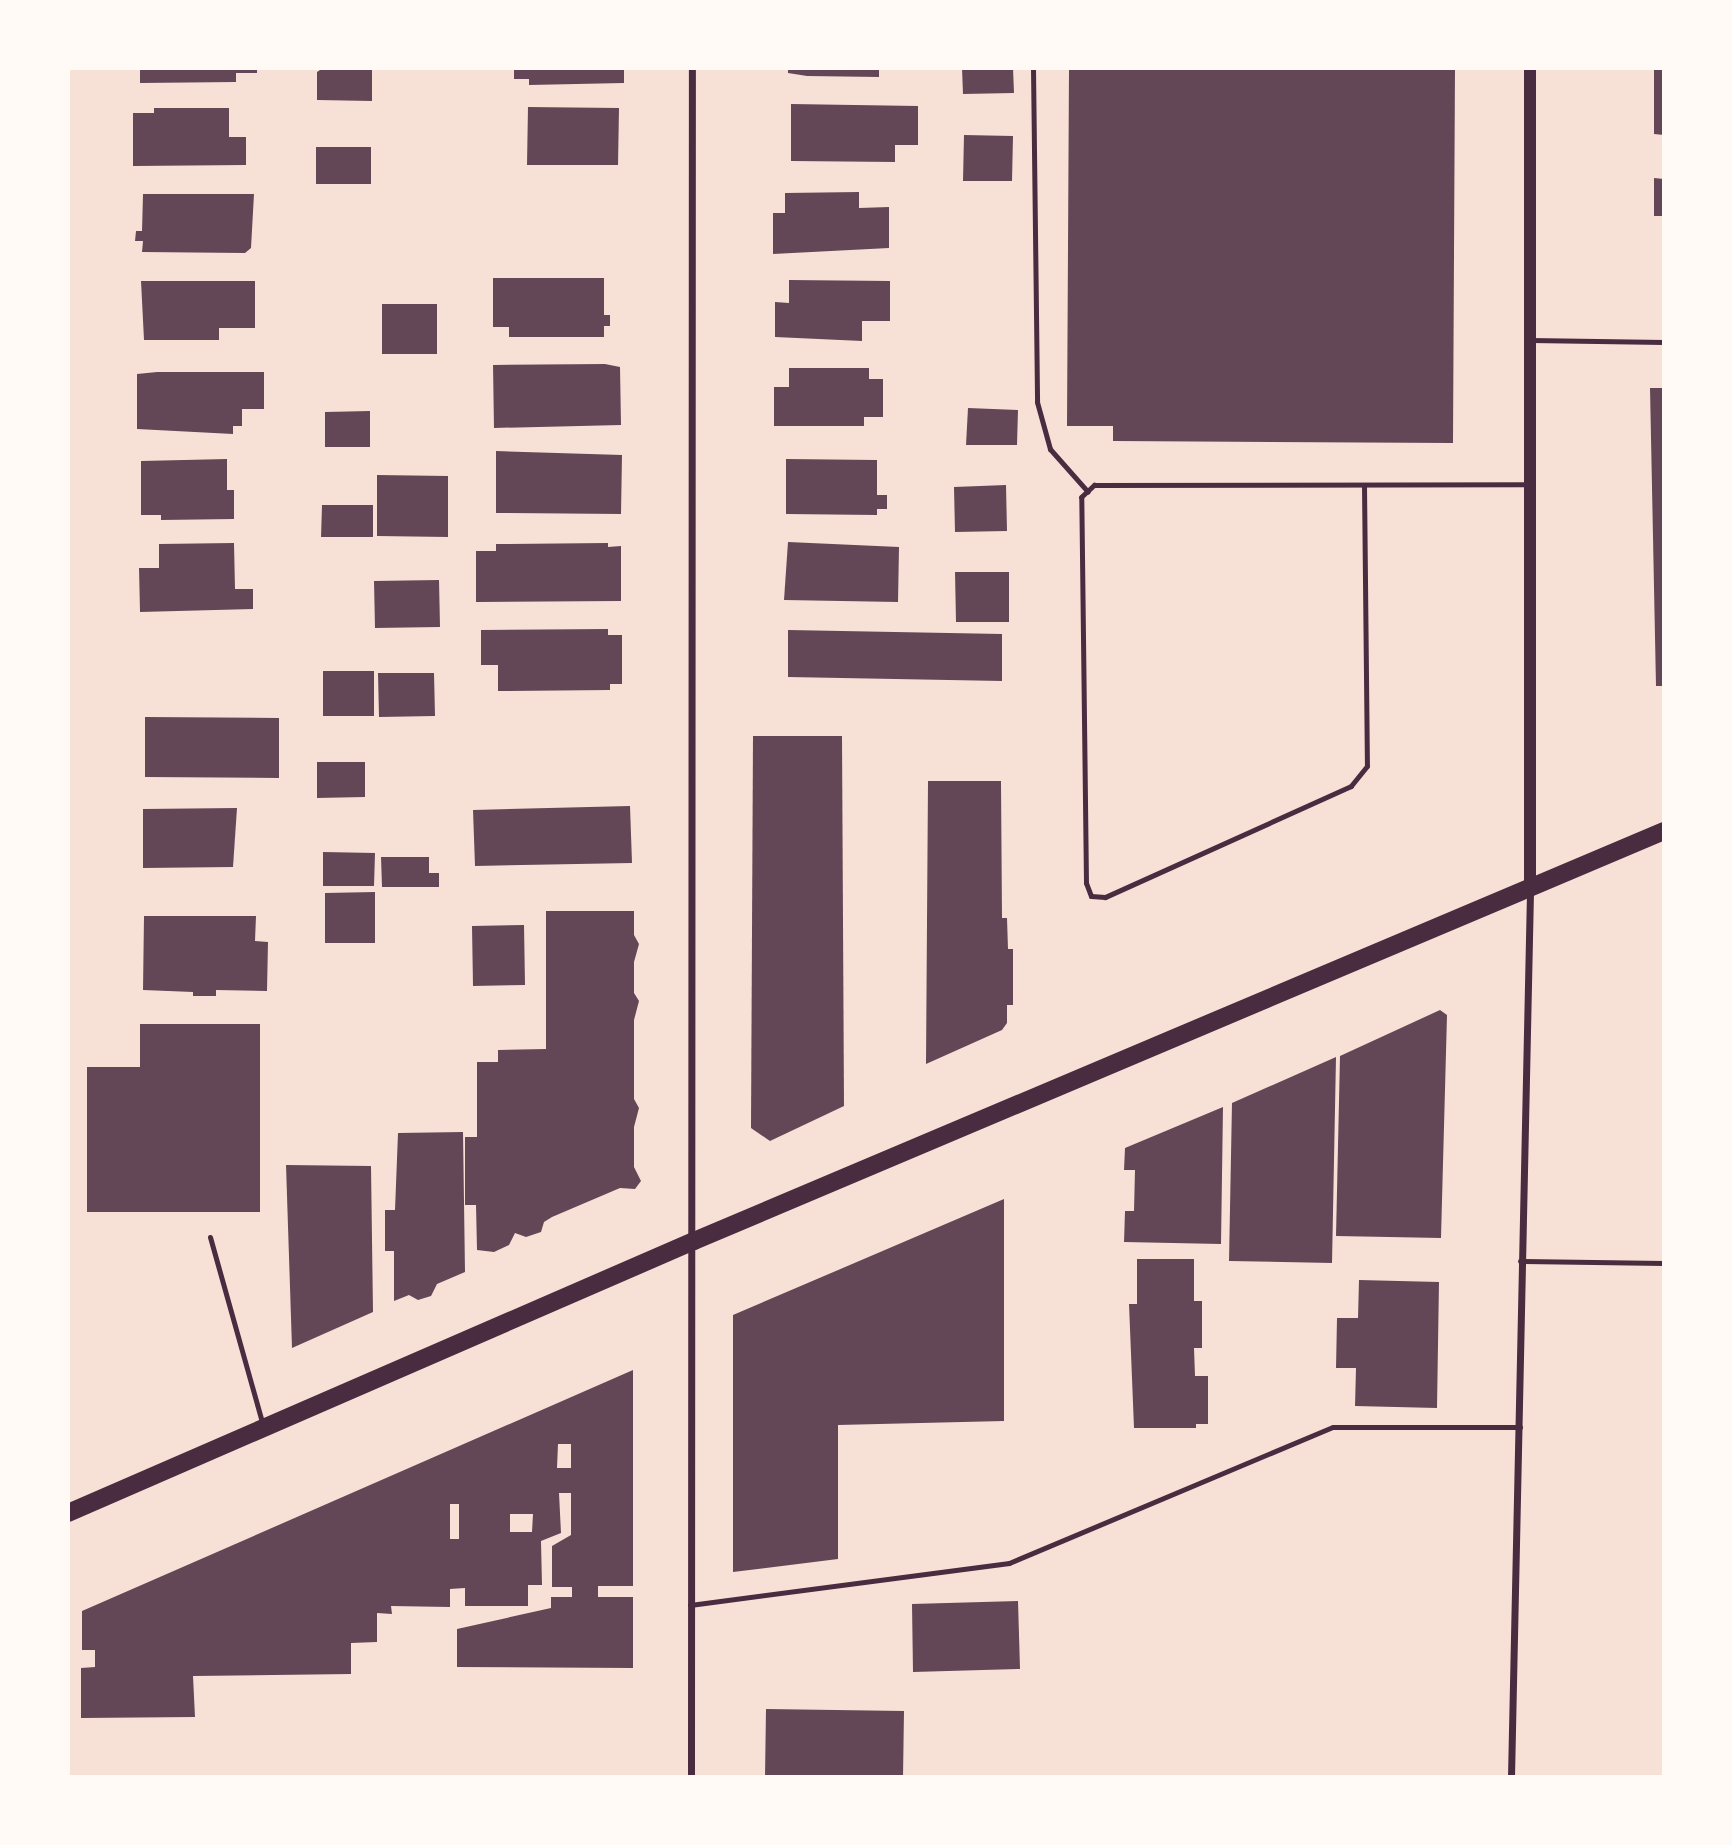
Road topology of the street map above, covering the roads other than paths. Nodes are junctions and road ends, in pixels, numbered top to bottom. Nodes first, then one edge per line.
1 (692, 68) edge
2 (1033, 68) edge
3 (1530, 68) edge
4 (1530, 340) junction
5 (1664, 342) edge
6 (1530, 484) junction
7 (1364, 485) junction
8 (1088, 492) junction
9 (1664, 831) edge
10 (1530, 888) junction
11 (210, 1237) dead end
12 (694, 1241) junction
13 (1520, 1261) junction
14 (1664, 1263) edge
15 (1520, 1427) junction
16 (264, 1429) junction
17 (68, 1513) edge
18 (691, 1605) junction
19 (691, 1777) edge
20 (1511, 1777) edge

1 - 12 street
2 - 8 lane
3 - 4 street
4 - 5 lane
4 - 6 street
6 - 7 lane
6 - 10 street
7 - 8 lane
7 - 8 lane
9 - 10 main road
10 - 12 main road
10 - 13 street
11 - 16 lane
12 - 16 main road
12 - 18 street
13 - 14 lane
13 - 15 street
15 - 18 lane
15 - 20 street
16 - 17 main road
18 - 19 street

